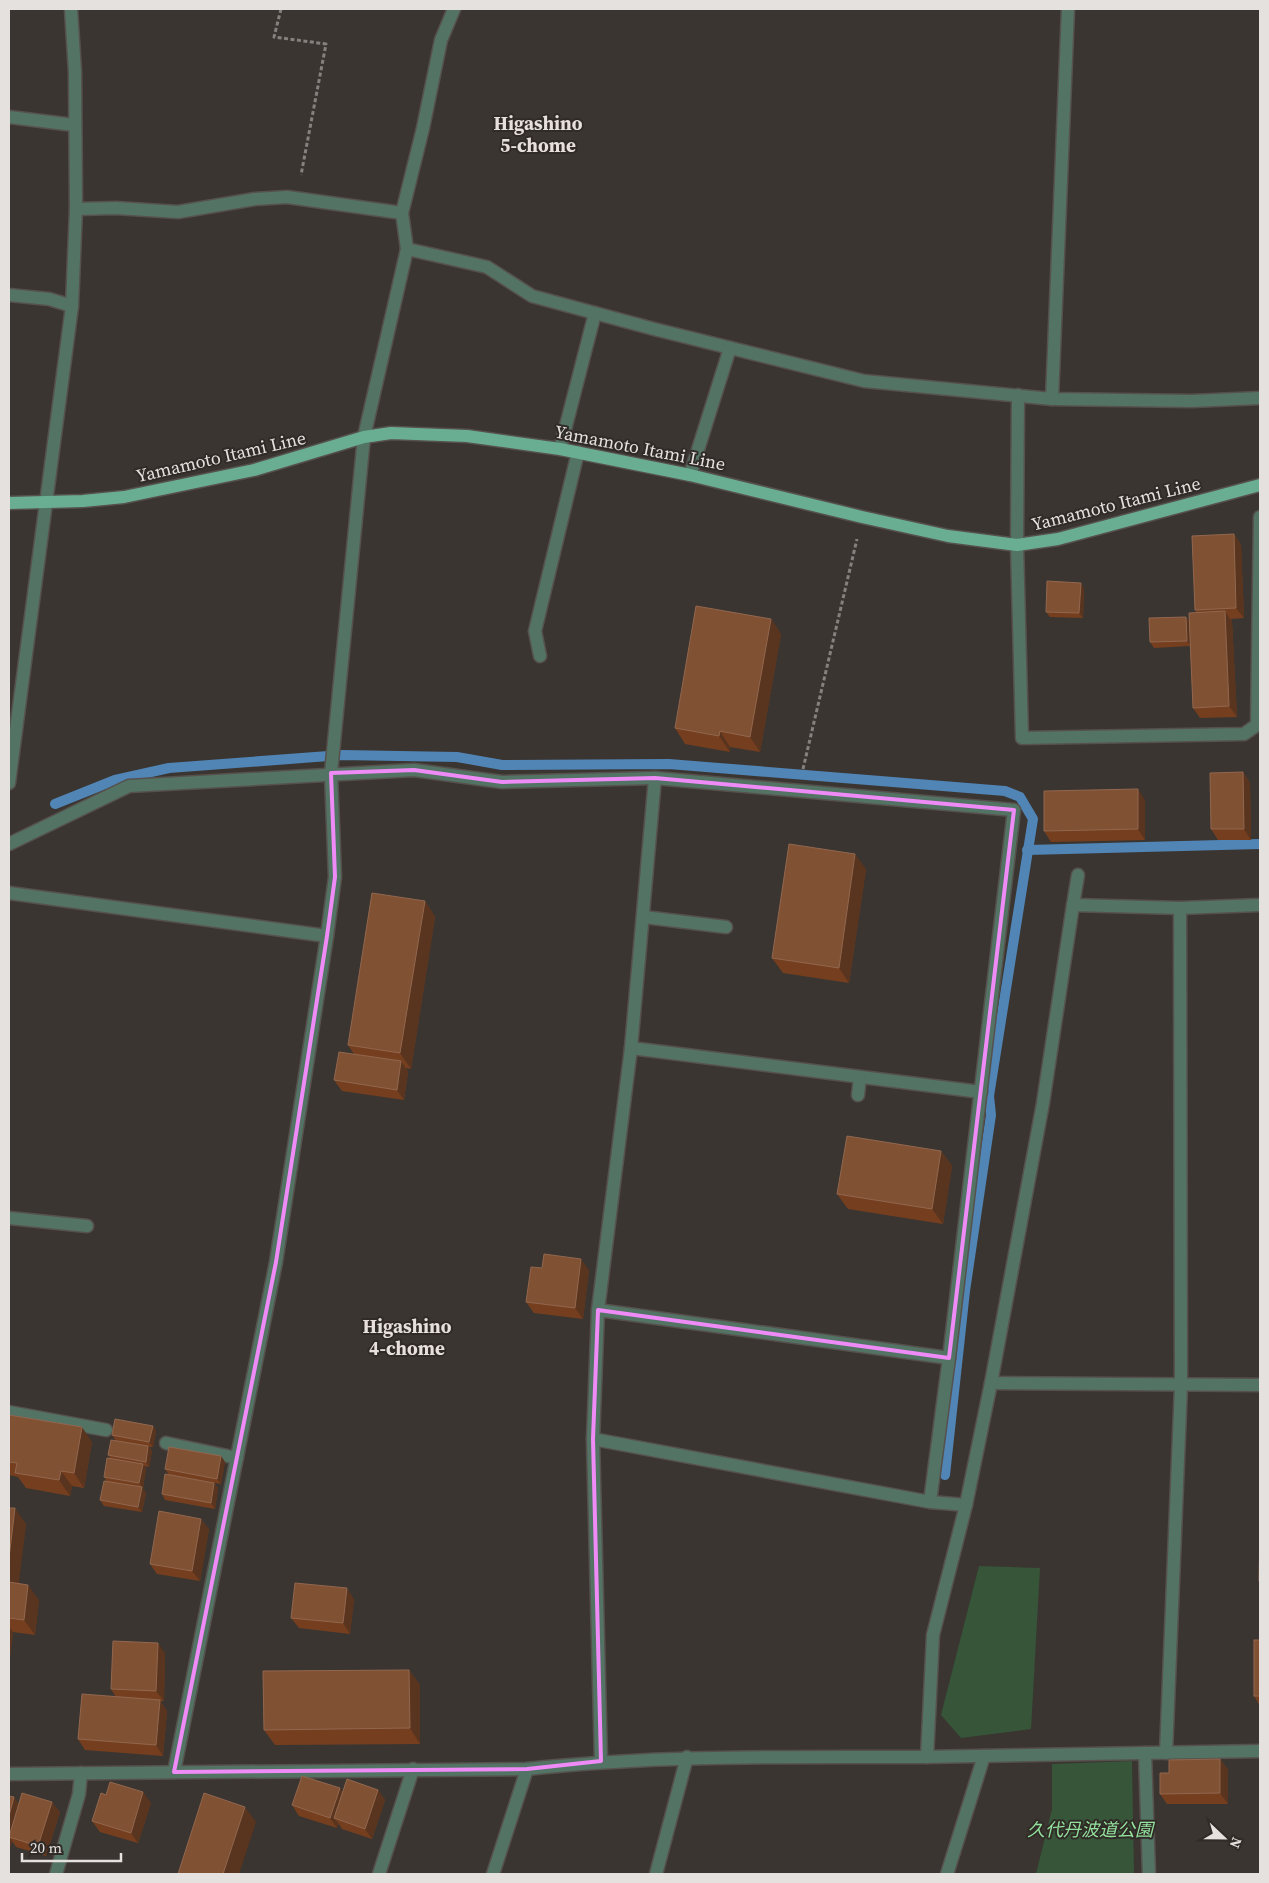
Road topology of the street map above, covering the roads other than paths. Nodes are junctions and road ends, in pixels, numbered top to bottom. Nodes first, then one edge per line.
1 (71, 9) edge
2 (454, 9) edge
3 (1068, 9) edge
4 (9, 118) edge
5 (74, 125) junction
6 (76, 209) junction
7 (402, 213) junction
8 (407, 248) junction
9 (9, 295) edge
10 (72, 306) junction
11 (595, 313) junction
12 (730, 348) junction
13 (1018, 395) junction
14 (1260, 398) edge
15 (1052, 399) junction
16 (364, 437) junction
17 (560, 449) junction
18 (578, 452) junction
19 (690, 475) junction
20 (1260, 485) edge
21 (9, 503) edge
22 (44, 503) junction
23 (1260, 517) edge
24 (1017, 545) junction
25 (540, 656) dead end
26 (330, 773) junction
27 (655, 778) junction
28 (9, 783) edge
29 (9, 844) edge
30 (1078, 875) dead end
31 (9, 893) edge
32 (1073, 905) junction
33 (1260, 905) edge
34 (1180, 908) junction
35 (644, 917) junction
36 (726, 927) dead end
37 (327, 936) junction
38 (631, 1048) junction
39 (860, 1077) junction
40 (981, 1092) junction
41 (858, 1095) dead end
42 (9, 1218) edge
43 (87, 1226) dead end
44 (598, 1310) junction
45 (949, 1358) junction
46 (991, 1383) junction
47 (1260, 1385) edge
48 (1181, 1386) junction
49 (9, 1412) edge
50 (106, 1430) dead end
51 (593, 1439) junction
52 (166, 1443) dead end
53 (237, 1458) junction
54 (930, 1502) junction
55 (966, 1505) junction
56 (1260, 1751) edge
57 (1145, 1753) junction
58 (1166, 1753) junction
59 (984, 1756) junction
60 (687, 1757) junction
61 (927, 1757) junction
62 (601, 1761) junction
63 (413, 1768) junction
64 (527, 1769) junction
65 (174, 1772) junction
66 (81, 1773) junction
67 (9, 1774) edge
68 (56, 1874) edge
69 (379, 1874) edge
70 (493, 1874) edge
71 (656, 1874) edge
72 (947, 1874) edge
73 (1149, 1874) edge

1 - 5 street
2 - 7 street
3 - 15 street
4 - 5 street
5 - 6 street
6 - 7 street
6 - 10 street
7 - 8 street
8 - 11 street
8 - 16 street
9 - 10 street
10 - 22 street
11 - 12 street
11 - 17 street
12 - 13 street
12 - 19 street
13 - 15 street
13 - 24 street
14 - 15 street
16 - 17 main road, Yamamoto Itami Line
16 - 22 main road, Yamamoto Itami Line
16 - 26 street
17 - 18 main road, Yamamoto Itami Line
18 - 19 main road, Yamamoto Itami Line
18 - 25 street
19 - 24 main road, Yamamoto Itami Line
20 - 24 main road, Yamamoto Itami Line
21 - 22 main road, Yamamoto Itami Line
22 - 28 street
23 - 24 street
26 - 27 street
26 - 29 street
26 - 37 street
27 - 35 street
27 - 40 street
30 - 32 street
31 - 37 street
32 - 34 street
32 - 46 street
33 - 34 street
34 - 48 street
35 - 36 street
35 - 38 street
37 - 53 street
38 - 39 street
38 - 44 street
39 - 40 street
39 - 41 street
40 - 45 street
42 - 43 street
44 - 45 street
44 - 51 street
45 - 54 street
46 - 48 street
46 - 55 street
47 - 48 street
48 - 58 street
49 - 50 street
51 - 54 street
51 - 62 street
52 - 53 street
53 - 65 street
54 - 55 street
55 - 61 street
56 - 58 street
57 - 58 street
57 - 59 street
57 - 73 street
59 - 61 street
59 - 72 street
60 - 61 street
60 - 62 street
60 - 71 street
62 - 64 street
63 - 64 street
63 - 65 street
63 - 69 street
64 - 70 street
65 - 66 street
66 - 67 street
66 - 68 street

